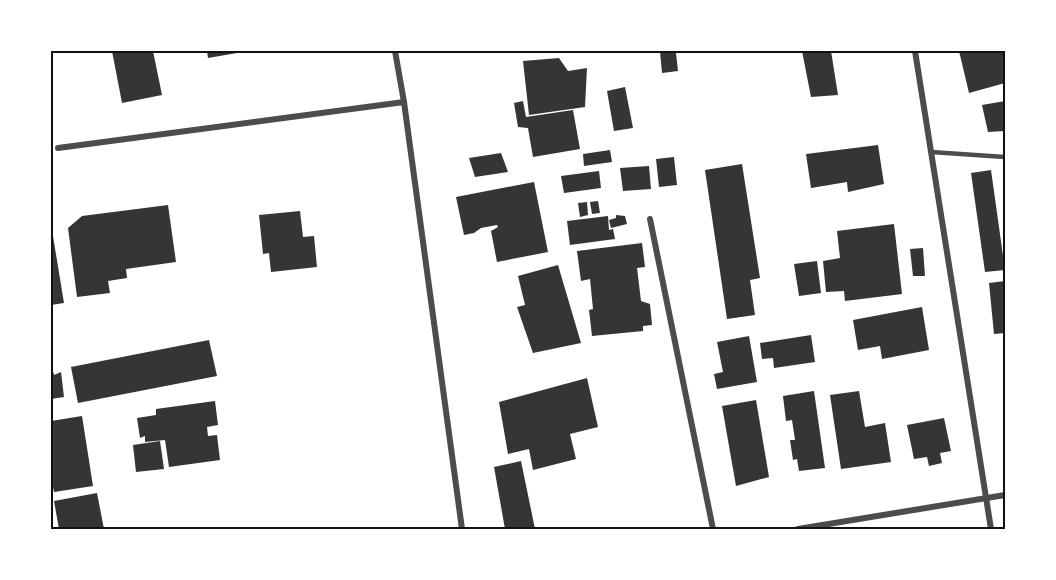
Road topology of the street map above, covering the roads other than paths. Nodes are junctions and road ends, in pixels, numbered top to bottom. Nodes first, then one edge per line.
1 (395, 51) edge
2 (915, 51) edge
3 (404, 102) junction
4 (58, 148) dead end
5 (931, 152) junction
6 (1005, 157) edge
7 (650, 219) dead end
8 (1005, 495) edge
9 (986, 498) junction
10 (462, 529) edge
11 (712, 529) edge
12 (798, 529) edge
13 (991, 529) edge

1 - 3 street
2 - 5 street
3 - 4 street
3 - 10 street
5 - 6 lane
5 - 9 street
7 - 11 street
8 - 9 street
9 - 12 street
9 - 13 street

